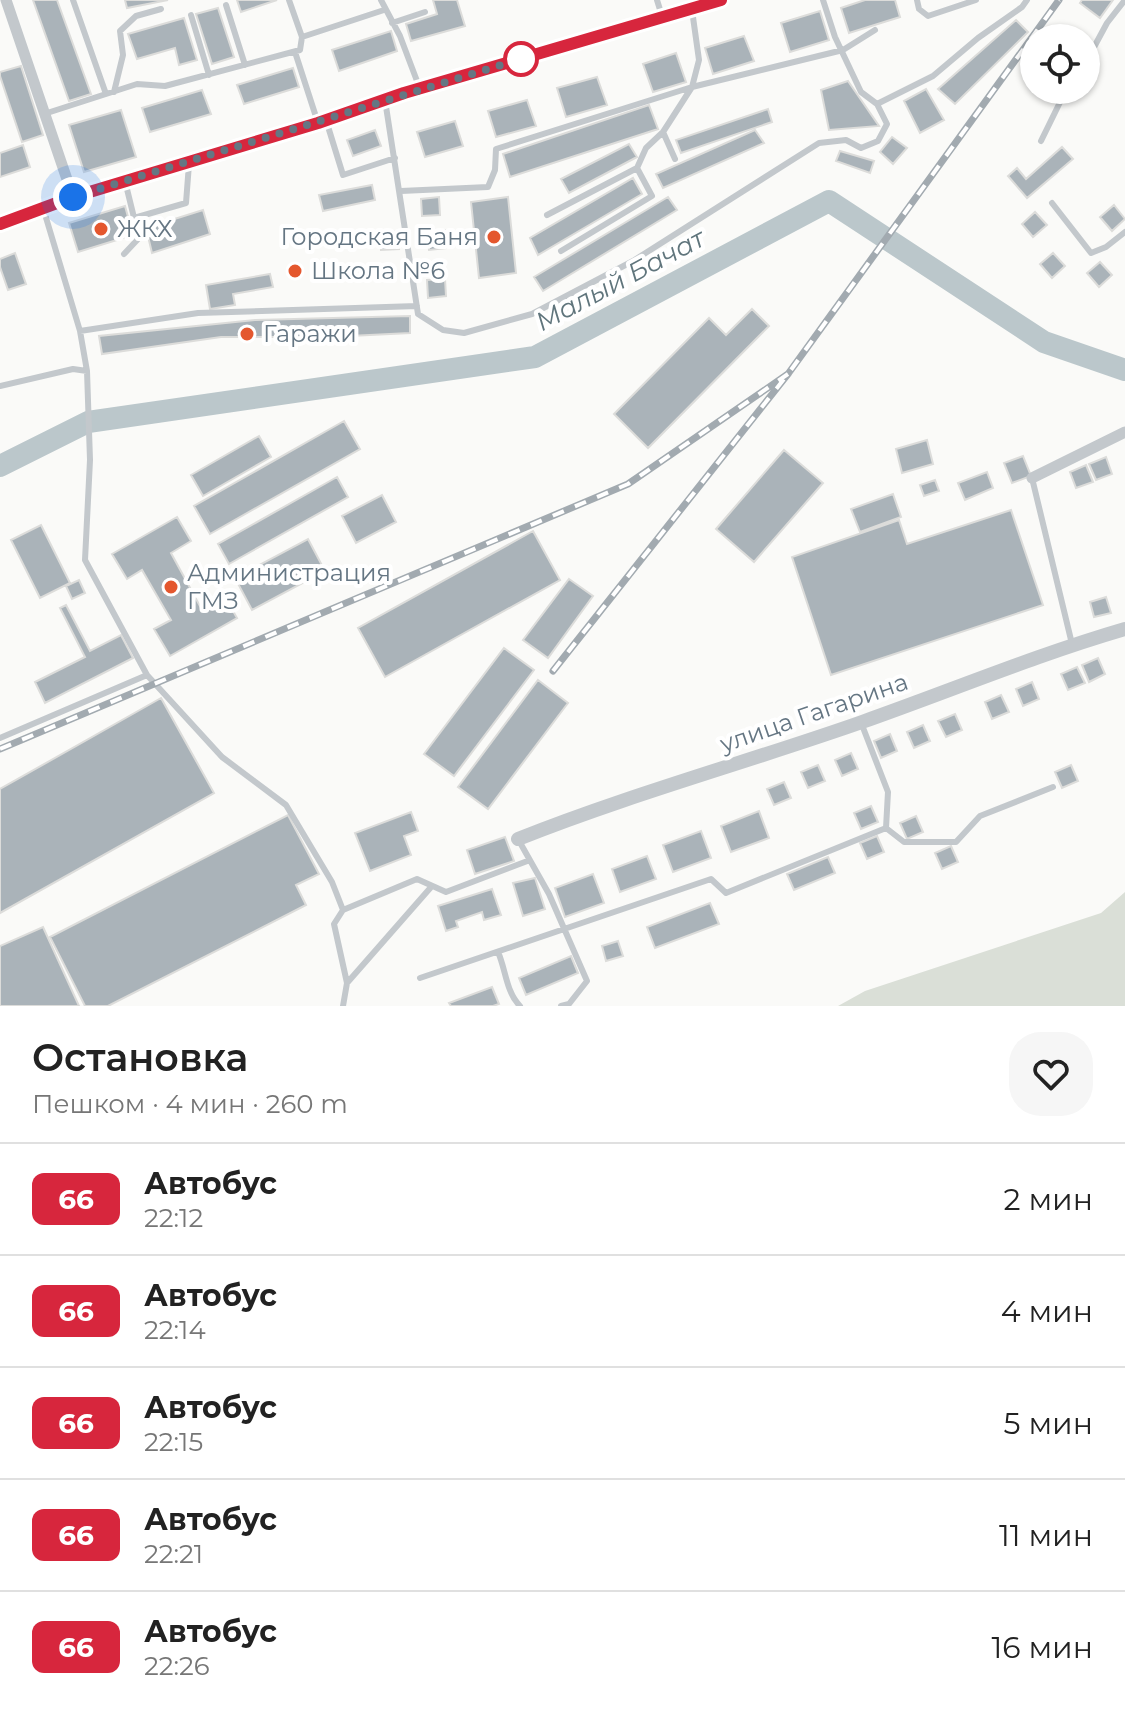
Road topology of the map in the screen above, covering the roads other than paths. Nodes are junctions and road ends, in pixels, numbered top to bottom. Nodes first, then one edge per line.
1 (6, 0) edge
2 (73, 0) edge
3 (289, 0) edge
4 (381, 0) edge
5 (657, 0) edge
6 (721, 0) edge
7 (823, 0) edge
8 (917, 0) edge
9 (976, 0) edge
10 (1027, 0) edge
11 (1125, 0) edge
12 (226, 5) dead end
13 (161, 9) dead end
14 (384, 10) junction
15 (692, 10) junction
16 (425, 12) dead end
17 (191, 15) dead end
18 (663, 18) junction
19 (392, 23) junction
20 (875, 30) dead end
21 (1100, 36) edge
22 (302, 37) junction
23 (843, 50) junction
24 (295, 52) junction
25 (245, 65) junction
26 (209, 75) junction
27 (692, 87) junction
28 (420, 89) junction
29 (114, 92) junction
30 (106, 94) junction
31 (385, 100) junction
32 (877, 104) junction
33 (1059, 104) edge
34 (44, 114) junction
35 (322, 122) junction
36 (663, 132) junction
37 (1041, 141) dead end
38 (395, 158) junction
39 (675, 159) dead end
40 (190, 162) junction
41 (637, 168) junction
42 (125, 181) junction
43 (401, 191) junction
44 (73, 197) junction
45 (1052, 203) dead end
46 (43, 208) junction
47 (547, 215) dead end
48 (134, 218) junction
49 (0, 224) edge
50 (1125, 232) edge
51 (561, 251) dead end
52 (124, 254) dead end
53 (417, 306) junction
54 (80, 331) junction
55 (87, 371) junction
56 (0, 386) edge
57 (1125, 432) edge
58 (1032, 478) joint
59 (1125, 629) edge
60 (1072, 644) junction
61 (147, 675) junction
62 (860, 722) junction
63 (0, 738) edge
64 (1053, 787) dead end
65 (886, 828) junction
66 (518, 839) joint
67 (530, 860) junction
68 (432, 886) junction
69 (343, 910) junction
70 (563, 930) junction
71 (498, 952) junction
72 (420, 978) dead end
73 (347, 983) junction
74 (343, 1006) edge
75 (520, 1006) edge
76 (561, 1006) edge

1 - 34 street
2 - 30 lane
3 - 22 lane
4 - 14 lane
5 - 18 lane
6 - 15 street
7 - 23 lane
8 - 9 lane
10 - 32 lane
11 - 21 lane
12 - 25 lane
13 - 29 lane
14 - 19 lane
14 - 22 lane
15 - 18 street
15 - 27 lane
16 - 19 lane
17 - 26 lane
18 - 28 street
19 - 28 lane
20 - 23 lane
22 - 24 lane
23 - 27 lane
23 - 32 lane
24 - 25 lane
24 - 35 lane
25 - 26 lane
26 - 29 lane
27 - 36 lane
27 - 43 lane
28 - 31 street
29 - 30 lane
30 - 34 lane
31 - 35 street
31 - 38 lane
32 - 53 lane
33 - 37 lane
34 - 44 street
35 - 38 lane
35 - 40 street
36 - 39 lane
36 - 41 lane
38 - 43 lane
40 - 42 street
40 - 48 lane
41 - 47 lane
41 - 51 lane
42 - 44 street
42 - 48 lane
43 - 53 lane
44 - 46 street
45 - 50 lane
46 - 49 street
46 - 54 lane
48 - 52 lane
53 - 54 lane
54 - 55 lane
55 - 56 lane
55 - 61 lane
57 - 58 street
58 - 60 lane
59 - 60 street, улица Гагарина
60 - 62 street, улица Гагарина
61 - 63 lane
61 - 69 lane
62 - 65 lane
62 - 66 street, улица Гагарина
64 - 65 lane
65 - 70 lane
66 - 67 lane
67 - 68 lane
67 - 70 lane
68 - 69 lane
68 - 73 lane
69 - 73 lane
70 - 71 lane
70 - 76 lane
71 - 72 lane
71 - 75 lane
73 - 74 lane

